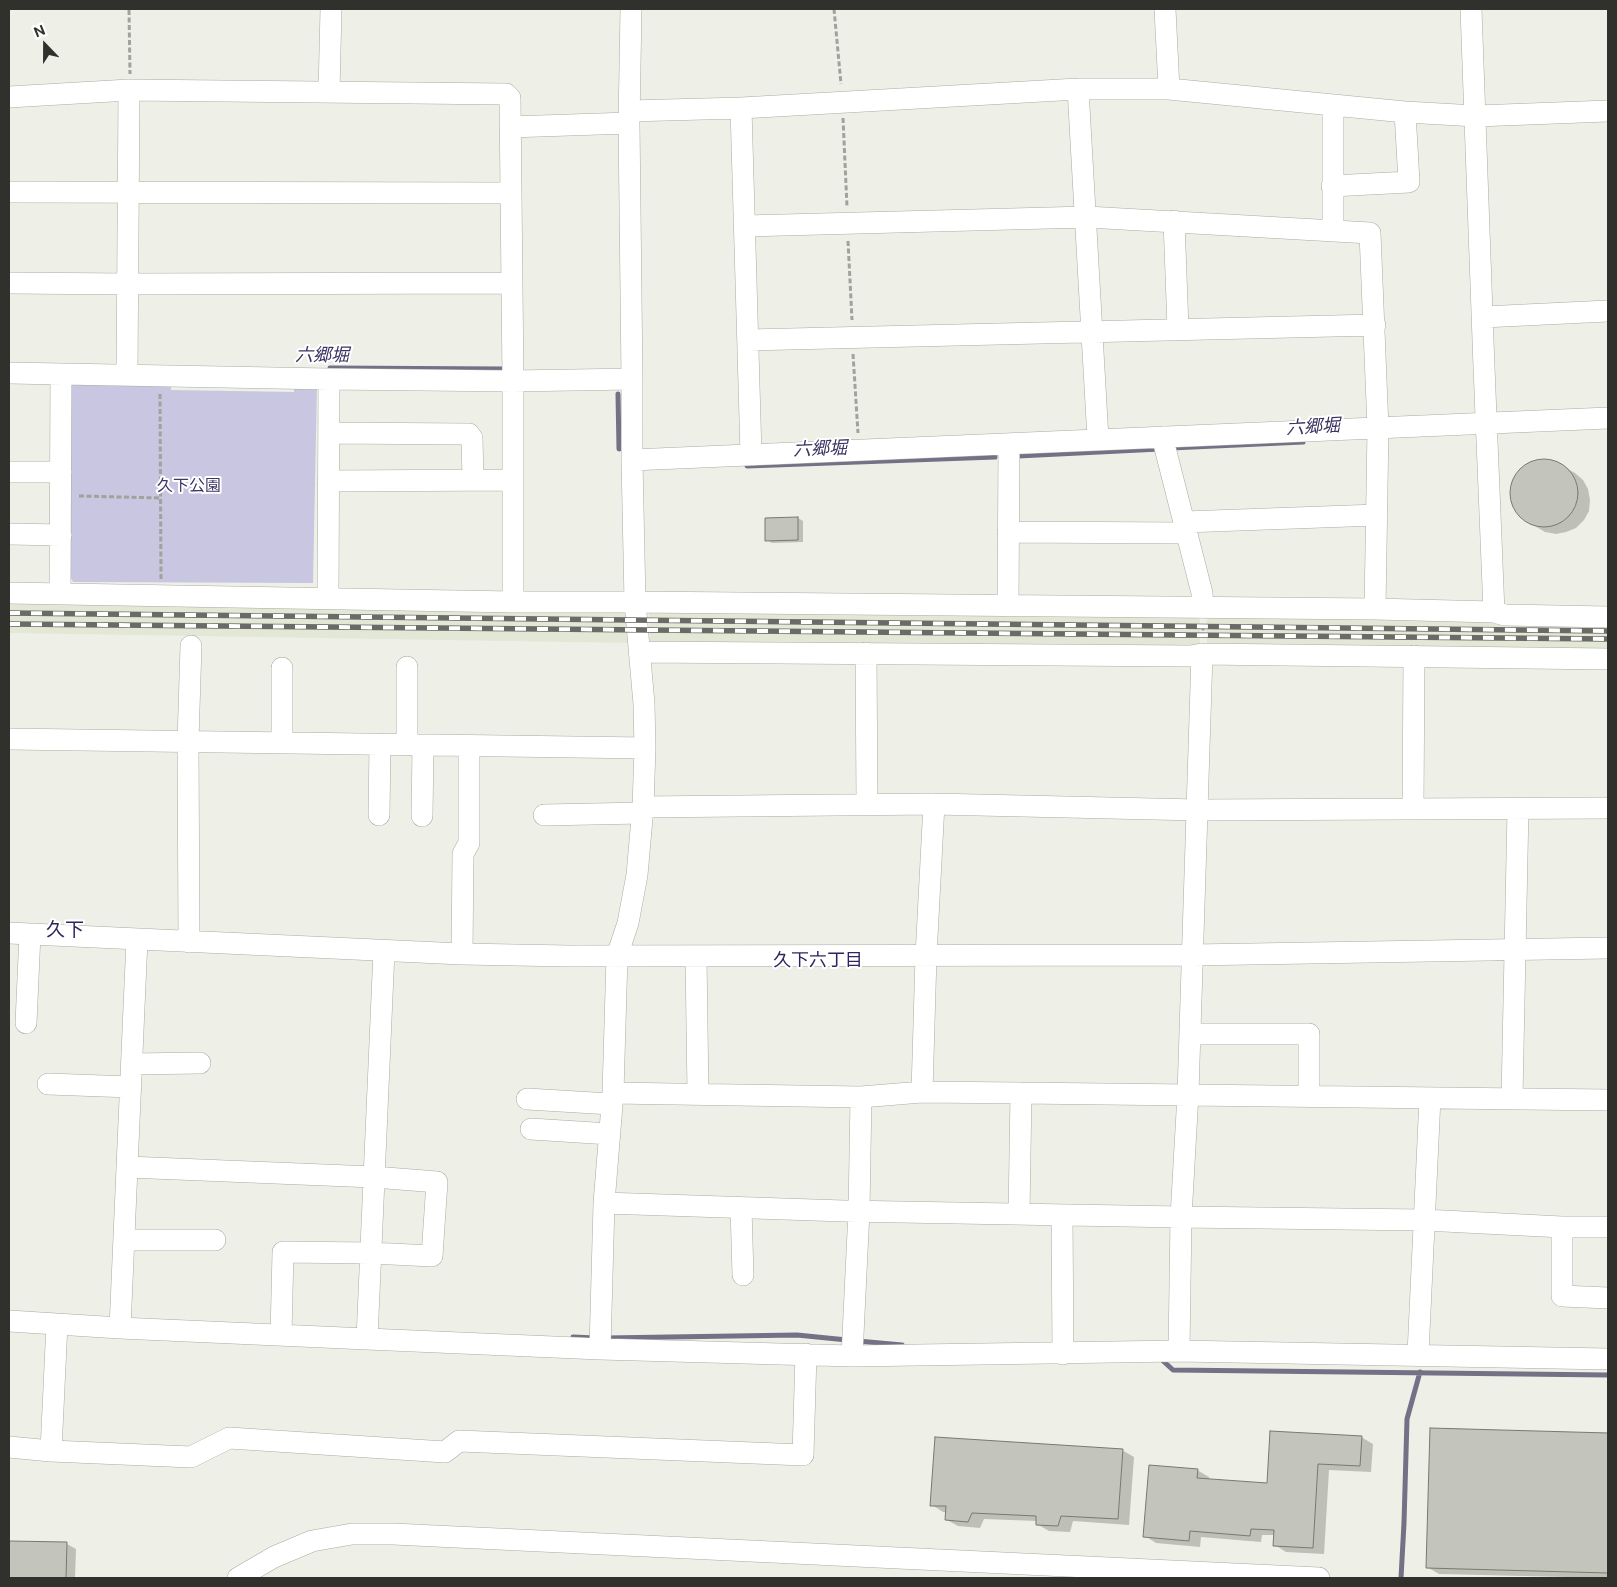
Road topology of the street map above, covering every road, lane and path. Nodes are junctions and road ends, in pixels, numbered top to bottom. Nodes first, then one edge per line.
1 (330, 9) edge
2 (631, 9) edge
3 (834, 9) edge
4 (1166, 9) edge
5 (1471, 9) edge
6 (129, 10) edge
7 (841, 85) dead end
8 (1078, 89) junction
9 (1169, 89) junction
10 (129, 90) junction
11 (329, 92) junction
12 (9, 97) edge
13 (1332, 105) junction
14 (741, 108) junction
15 (843, 110) dead end
16 (1608, 111) edge
17 (1405, 112) junction
18 (1476, 116) junction
19 (629, 117) junction
20 (510, 127) junction
21 (1332, 186) junction
22 (128, 191) junction
23 (9, 192) edge
24 (510, 193) junction
25 (847, 215) dead end
26 (1087, 217) junction
27 (1174, 221) junction
28 (745, 226) junction
29 (1333, 230) junction
30 (847, 232) dead end
31 (9, 283) edge
32 (511, 283) junction
33 (128, 284) junction
34 (1608, 312) edge
35 (1483, 317) junction
36 (852, 321) dead end
37 (1375, 325) junction
38 (1178, 328) junction
39 (1092, 332) junction
40 (748, 340) junction
41 (853, 346) dead end
42 (9, 373) edge
43 (61, 374) junction
44 (127, 375) junction
45 (329, 379) junction
46 (632, 379) junction
47 (513, 381) junction
48 (160, 392) dead end
49 (1608, 418) edge
50 (1486, 424) junction
51 (1378, 428) junction
52 (329, 433) junction
53 (1164, 437) junction
54 (1098, 439) junction
55 (858, 441) dead end
56 (1009, 444) junction
57 (751, 454) junction
58 (632, 460) junction
59 (9, 472) edge
60 (61, 472) junction
61 (473, 480) junction
62 (512, 480) junction
63 (328, 481) junction
64 (82, 496) dead end
65 (160, 498) junction
66 (1377, 515) junction
67 (1185, 528) junction
68 (1008, 532) junction
69 (9, 534) edge
70 (61, 535) junction
71 (162, 586) dead end
72 (9, 593) edge
73 (60, 594) junction
74 (328, 599) junction
75 (513, 602) junction
76 (635, 602) junction
77 (1008, 606) junction
78 (1376, 609) junction
79 (1494, 612) junction
80 (1203, 613) junction
81 (1608, 617) edge
82 (192, 646) dead end
83 (1203, 650) junction
84 (640, 652) junction
85 (866, 653) junction
86 (1414, 656) junction
87 (1608, 659) edge
88 (282, 668) dead end
89 (407, 668) dead end
90 (9, 739) edge
91 (188, 741) junction
92 (282, 743) junction
93 (380, 744) junction
94 (415, 745) junction
95 (469, 746) junction
96 (646, 748) junction
97 (867, 804) junction
98 (934, 804) junction
99 (1608, 808) edge
100 (1413, 809) junction
101 (1518, 809) junction
102 (643, 810) junction
103 (1198, 810) junction
104 (379, 814) dead end
105 (544, 815) dead end
106 (422, 816) dead end
107 (9, 933) edge
108 (30, 934) junction
109 (137, 939) junction
110 (189, 942) junction
111 (1608, 948) edge
112 (1515, 950) junction
113 (384, 951) junction
114 (462, 954) junction
115 (1192, 955) junction
116 (617, 956) junction
117 (696, 956) junction
118 (926, 956) junction
119 (26, 1023) dead end
120 (1190, 1034) junction
121 (200, 1063) dead end
122 (132, 1064) junction
123 (48, 1084) dead end
124 (131, 1087) junction
125 (922, 1092) junction
126 (1021, 1093) junction
127 (698, 1094) junction
128 (1188, 1094) junction
129 (1309, 1096) junction
130 (861, 1097) junction
131 (1430, 1098) junction
132 (1512, 1098) junction
133 (527, 1099) dead end
134 (612, 1099) junction
135 (1608, 1100) edge
136 (531, 1129) dead end
137 (610, 1134) junction
138 (127, 1167) junction
139 (374, 1178) junction
140 (604, 1203) junction
141 (741, 1208) junction
142 (859, 1211) junction
143 (1019, 1214) junction
144 (1062, 1215) junction
145 (1181, 1217) junction
146 (1424, 1220) junction
147 (1608, 1227) edge
148 (1562, 1228) junction
149 (124, 1240) junction
150 (215, 1240) dead end
151 (370, 1253) junction
152 (743, 1275) dead end
153 (1608, 1298) edge
154 (9, 1321) edge
155 (57, 1324) junction
156 (120, 1328) junction
157 (281, 1335) junction
158 (367, 1339) junction
159 (600, 1349) junction
160 (1178, 1351) junction
161 (806, 1354) junction
162 (1063, 1354) junction
163 (1418, 1354) junction
164 (852, 1356) junction
165 (1608, 1359) edge
166 (9, 1447) edge
167 (50, 1450) junction
168 (967, 1570) edge
169 (238, 1578) edge
170 (1319, 1578) edge

1 - 11 street
2 - 19 street
3 - 7 path
4 - 9 street
5 - 18 street
6 - 10 path
8 - 9 street
8 - 14 street
8 - 26 street
9 - 13 street
10 - 11 street
10 - 12 street
10 - 22 street
11 - 20 street
13 - 17 street
13 - 21 street
14 - 19 street
14 - 28 street
15 - 25 path
16 - 18 street
17 - 18 street
17 - 21 street
18 - 35 street
19 - 20 street
19 - 46 street
20 - 24 street
21 - 29 street
22 - 23 street
22 - 24 street
22 - 33 street
24 - 32 street
26 - 27 street
26 - 28 street
26 - 39 street
27 - 29 street
27 - 38 street
28 - 40 street
29 - 37 street
30 - 36 path
31 - 33 street
32 - 33 street
32 - 47 street
33 - 44 street
34 - 35 street
35 - 50 street
37 - 38 street
37 - 51 street
38 - 39 street
39 - 40 street
39 - 54 street
40 - 57 street
41 - 55 path
42 - 43 street
43 - 44 street
43 - 60 street
44 - 45 street
45 - 47 street
45 - 52 street
46 - 47 street
46 - 58 street
47 - 62 street
48 - 65 path
49 - 50 street
50 - 51 street
50 - 79 street
51 - 53 street
51 - 66 street
52 - 61 street
52 - 63 street
53 - 54 street
53 - 67 street
54 - 56 street
56 - 57 street
56 - 68 street
57 - 58 street
58 - 76 street
59 - 60 street
60 - 70 street
61 - 62 street
61 - 63 street
62 - 75 street
63 - 74 street
64 - 65 path
65 - 71 path
66 - 67 street
66 - 78 street
67 - 68 street
67 - 80 street
68 - 77 street
69 - 70 street
70 - 73 street
72 - 73 street
73 - 74 street
74 - 75 street
75 - 76 street
76 - 77 street
76 - 84 street
77 - 80 street
78 - 79 street
78 - 80 street
79 - 81 street
80 - 83 path
82 - 91 street
83 - 85 street
83 - 86 street
83 - 103 street
84 - 85 street
84 - 96 street
85 - 97 street
86 - 87 street
86 - 100 street
88 - 92 street
89 - 94 street
90 - 91 street
91 - 92 street
91 - 110 street
92 - 93 street
93 - 94 street
93 - 104 street
94 - 95 street
94 - 106 street
95 - 96 street
95 - 114 street
96 - 102 street
97 - 98 street
97 - 102 street
98 - 103 street
98 - 118 street
99 - 101 street
100 - 101 street
100 - 103 street
101 - 112 street
102 - 105 street
102 - 116 street
103 - 115 street
107 - 108 street
108 - 109 street
108 - 119 street
109 - 110 street
109 - 122 street
110 - 113 street
111 - 112 street
112 - 115 street
112 - 132 street
113 - 114 street
113 - 139 street
114 - 116 street
115 - 118 street
115 - 120 street
116 - 117 street
116 - 134 street
117 - 118 street
117 - 127 street
118 - 125 street
120 - 128 street
120 - 129 street
121 - 122 street
122 - 124 street
123 - 124 street
124 - 138 street
125 - 126 street
125 - 130 street
126 - 128 street
126 - 143 street
127 - 130 street
127 - 134 street
128 - 129 street
128 - 145 street
129 - 131 street
130 - 142 street
131 - 132 street
131 - 146 street
132 - 135 street
133 - 134 street
134 - 137 street
136 - 137 street
137 - 140 street
138 - 139 street
138 - 149 street
139 - 151 street
139 - 151 street
140 - 141 street
140 - 159 street
141 - 142 street
141 - 152 street
142 - 143 street
142 - 164 street
143 - 144 street
144 - 145 street
144 - 162 street
145 - 146 street
145 - 160 street
146 - 148 street
146 - 163 street
147 - 148 street
148 - 153 street
149 - 150 street
149 - 156 street
151 - 157 street
151 - 158 street
154 - 155 street
155 - 156 street
155 - 167 street
156 - 157 street
157 - 158 street
158 - 159 street
159 - 161 street
160 - 162 street
160 - 163 street
161 - 164 street
161 - 167 street
162 - 164 street
163 - 165 street
166 - 167 street
168 - 169 street
168 - 170 street

